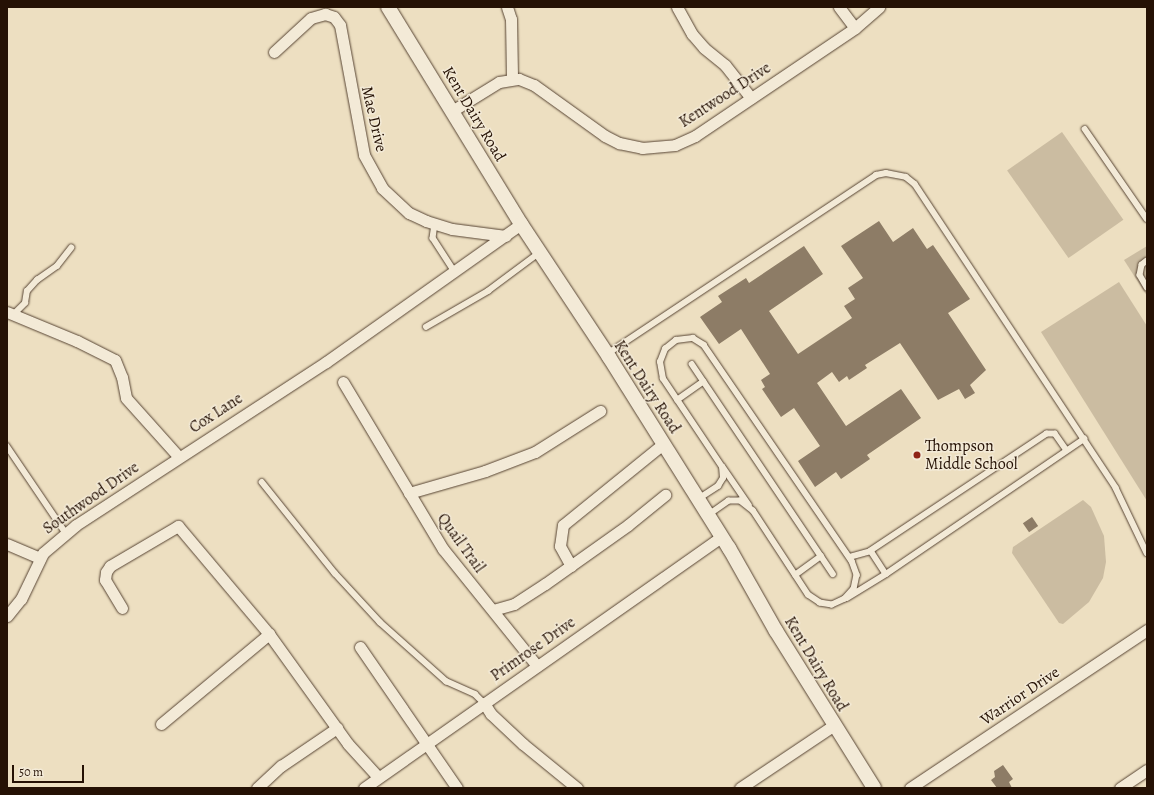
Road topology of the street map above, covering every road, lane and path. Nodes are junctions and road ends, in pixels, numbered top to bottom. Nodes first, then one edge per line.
1 (388, 7) edge
2 (507, 7) edge
3 (677, 7) edge
4 (839, 7) edge
5 (879, 7) edge
6 (855, 28) junction
7 (274, 52) dead end
8 (512, 79) junction
9 (751, 98) junction
10 (452, 111) junction
11 (1085, 128) dead end
12 (1147, 219) edge
13 (435, 224) junction
14 (521, 224) junction
15 (506, 236) junction
16 (71, 248) dead end
17 (539, 252) junction
18 (1147, 261) edge
19 (455, 272) junction
20 (1147, 287) edge
21 (10, 314) edge
22 (426, 327) dead end
23 (607, 354) junction
24 (692, 364) dead end
25 (343, 382) dead end
26 (703, 382) junction
27 (677, 400) junction
28 (600, 411) dead end
29 (1084, 439) junction
30 (663, 444) junction
31 (7, 446) edge
32 (1066, 450) junction
33 (179, 457) junction
34 (722, 467) junction
35 (262, 482) dead end
36 (409, 493) junction
37 (665, 495) dead end
38 (697, 500) junction
39 (753, 511) junction
40 (707, 516) junction
41 (66, 533) junction
42 (722, 537) junction
43 (7, 544) edge
44 (871, 551) junction
45 (1147, 553) edge
46 (821, 556) junction
47 (850, 557) junction
48 (40, 558) junction
49 (571, 566) junction
50 (795, 574) junction
51 (833, 574) dead end
52 (886, 574) junction
53 (845, 599) junction
54 (122, 608) dead end
55 (493, 610) junction
56 (7, 616) edge
57 (1147, 630) edge
58 (269, 634) junction
59 (360, 647) dead end
60 (537, 666) junction
61 (484, 703) junction
62 (161, 724) dead end
63 (834, 725) junction
64 (337, 728) junction
65 (425, 743) junction
66 (1147, 770) edge
67 (378, 777) junction
68 (257, 788) edge
69 (364, 788) edge
70 (456, 788) edge
71 (577, 788) edge
72 (740, 788) edge
73 (874, 788) edge
74 (910, 788) edge
75 (1120, 788) edge

1 - 10 street, Kent Dairy Road
2 - 8 street
3 - 9 street
4 - 6 street
5 - 6 street, Kentwood Drive
6 - 9 street, Kentwood Drive
7 - 13 street, Mae Drive
8 - 9 street, Kentwood Drive
8 - 10 street
10 - 14 street, Kent Dairy Road
11 - 12 lane
13 - 15 street, Mae Drive
13 - 19 lane
14 - 15 street
14 - 17 street, Kent Dairy Road
15 - 19 street, Cox Lane
16 - 21 lane
17 - 22 lane
17 - 23 street, Kent Dairy Road
18 - 20 lane
19 - 33 street, Cox Lane
21 - 33 street
23 - 29 lane
23 - 30 street, Kent Dairy Road
24 - 26 lane
25 - 36 street, Quail Trail
26 - 27 lane
26 - 46 lane
27 - 34 lane
27 - 47 lane
28 - 36 street
29 - 32 lane
29 - 45 lane
30 - 38 street, Kent Dairy Road
30 - 49 street
31 - 41 lane
32 - 44 lane
32 - 52 lane
33 - 41 street, Southwood Drive
34 - 38 lane
34 - 39 lane
35 - 61 lane
36 - 55 street, Quail Trail
37 - 49 street
38 - 40 street, Kent Dairy Road
39 - 40 lane
39 - 50 lane
40 - 42 street, Kent Dairy Road
41 - 48 street, Southwood Drive
42 - 60 street, Primrose Drive
42 - 63 street, Kent Dairy Road
43 - 48 street
44 - 47 lane
44 - 52 lane
46 - 50 lane
46 - 51 lane
47 - 53 lane
48 - 56 street, Southwood Drive
49 - 55 street
50 - 53 lane
52 - 53 lane
54 - 58 street
55 - 60 street, Quail Trail
57 - 74 street, Warrior Drive
58 - 62 street
58 - 64 street
59 - 65 street
60 - 61 street, Primrose Drive
61 - 65 street, Primrose Drive
61 - 71 street
63 - 72 street
63 - 73 street, Kent Dairy Road
64 - 67 street
64 - 68 street
65 - 67 street, Primrose Drive
65 - 70 street
66 - 75 street
67 - 69 street, Primrose Drive

